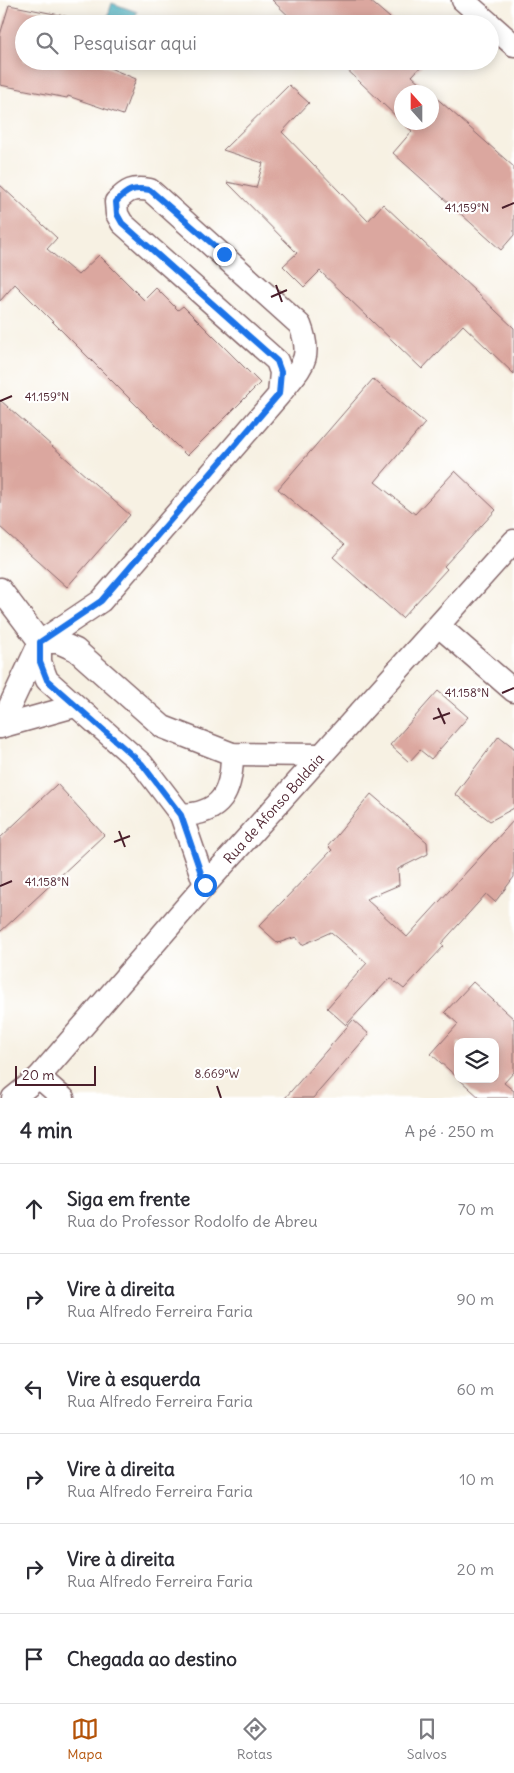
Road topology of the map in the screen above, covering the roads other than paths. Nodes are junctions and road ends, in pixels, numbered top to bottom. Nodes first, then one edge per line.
1 (463, 0) edge
2 (480, 15) edge
3 (499, 32) edge
4 (514, 45) edge
5 (279, 394) junction
6 (514, 540) edge
7 (0, 589) edge
8 (439, 626) junction
9 (40, 642) junction
10 (514, 691) edge
11 (74, 706) junction
12 (232, 754) junction
13 (321, 755) junction
14 (181, 815) junction
15 (205, 885) junction
16 (39, 1076) junction
17 (13, 1098) edge
18 (63, 1098) edge

1 - 2 street
3 - 4 street
5 - 5 street
5 - 9 street
6 - 8 street, Rua de Afonso Baldaia
7 - 9 street
8 - 10 street
8 - 13 street, Rua de Afonso Baldaia
9 - 11 street
9 - 11 street
9 - 12 street
11 - 14 street
12 - 13 street
12 - 14 street
13 - 15 street, Rua de Afonso Baldaia
14 - 15 street
15 - 16 street, Rua de Afonso Baldaia
16 - 17 street, Rua de Afonso Baldaia
16 - 18 street

